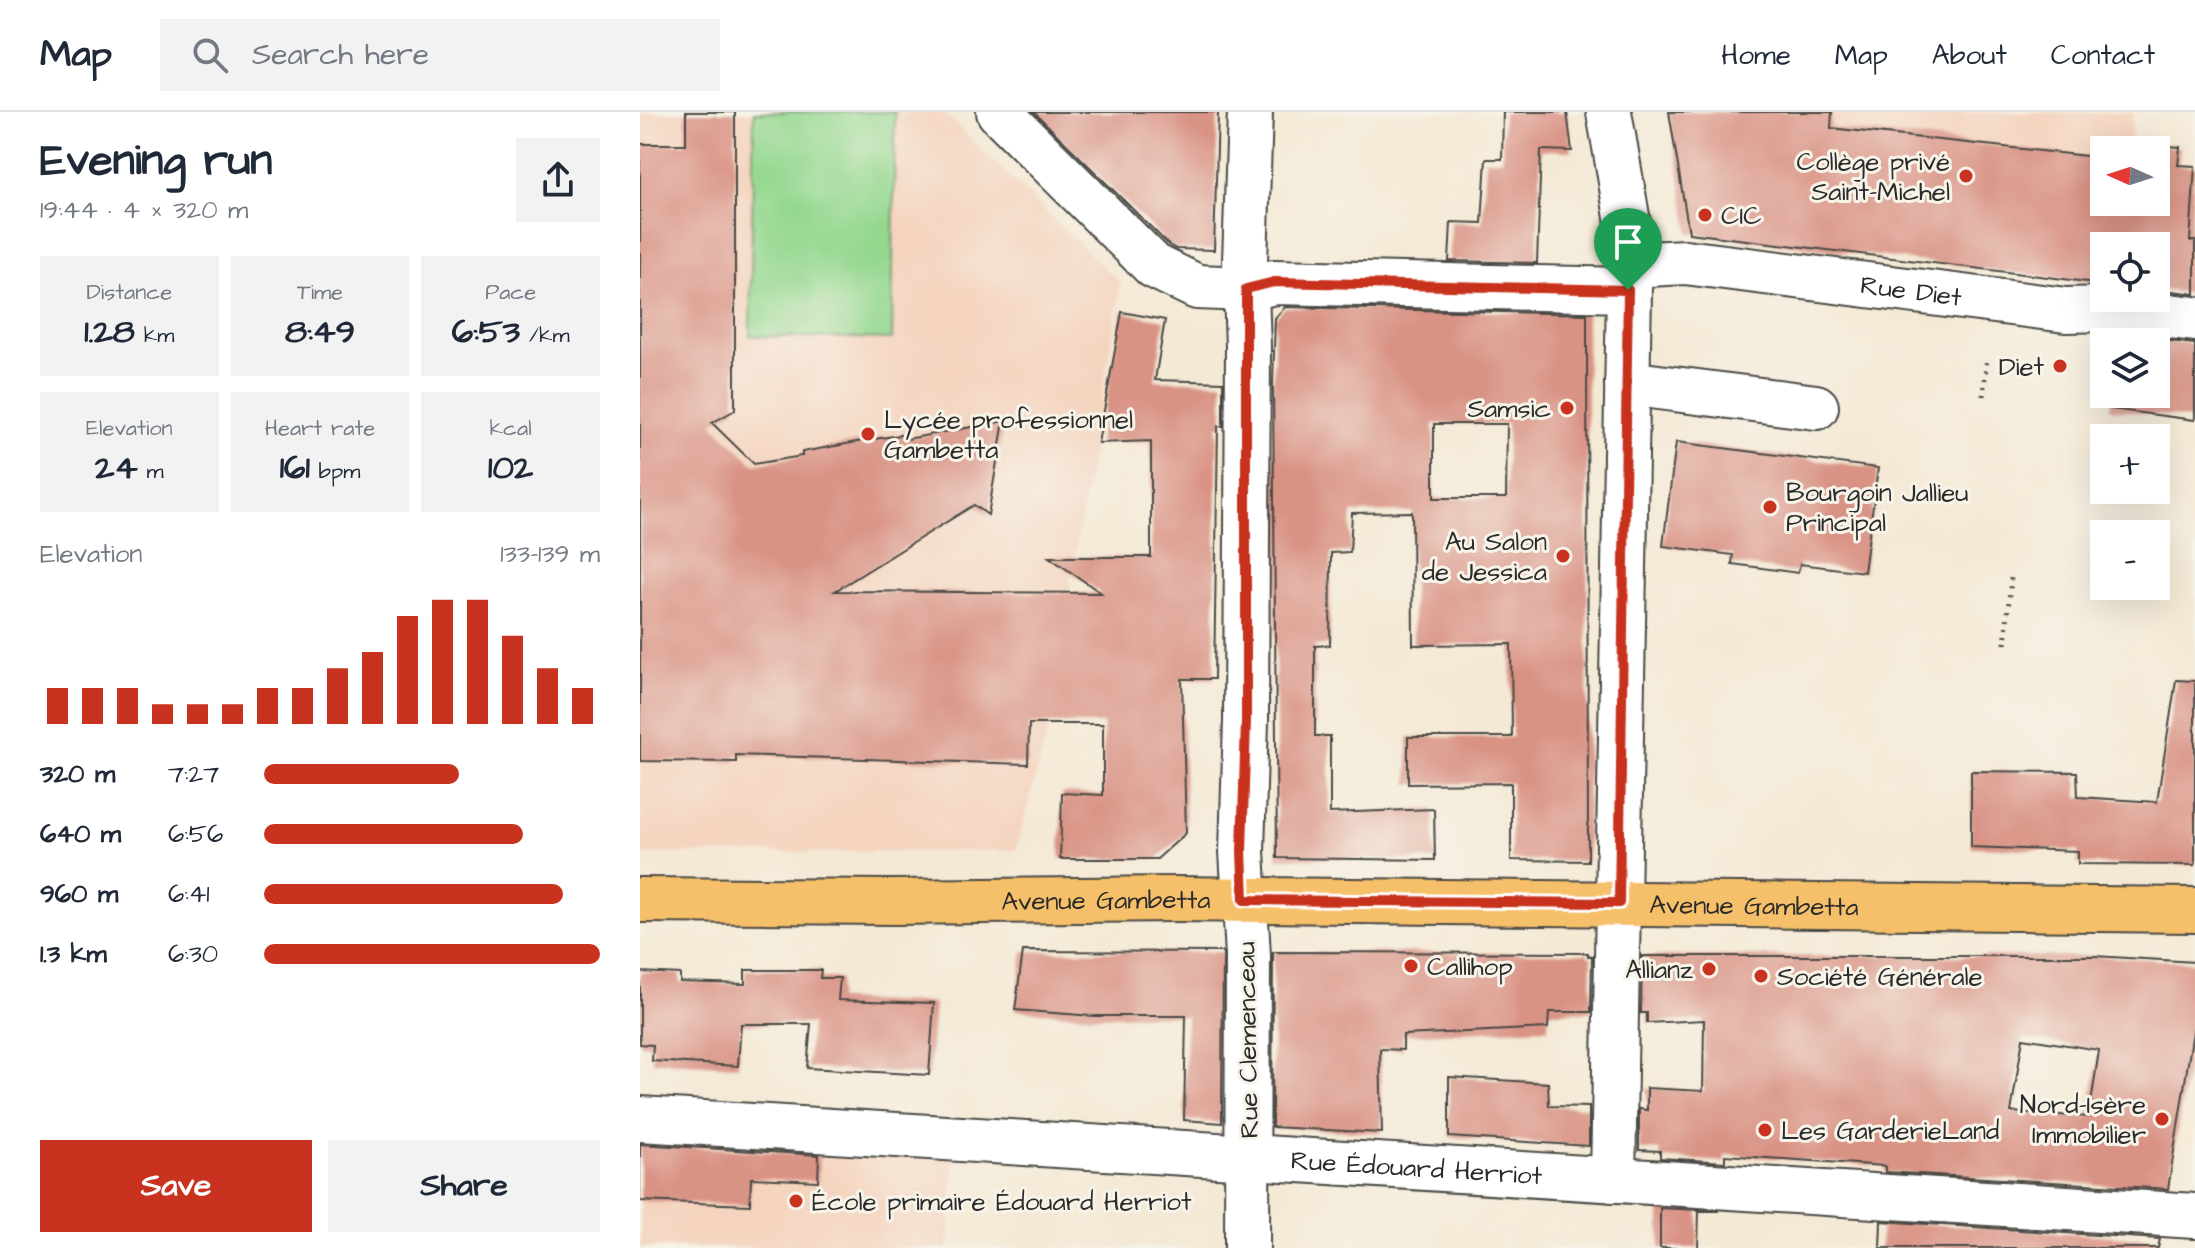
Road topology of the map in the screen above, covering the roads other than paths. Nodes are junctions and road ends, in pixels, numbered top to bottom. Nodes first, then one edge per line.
1 (999, 112) edge
2 (1250, 112) edge
3 (1609, 112) edge
4 (1629, 278) junction
5 (1246, 289) junction
6 (2195, 319) edge
7 (1627, 383) junction
8 (1816, 407) dead end
9 (640, 900) edge
10 (1244, 900) junction
11 (1619, 903) junction
12 (2195, 910) edge
13 (640, 1119) edge
14 (1248, 1156) junction
15 (1613, 1180) junction
16 (2195, 1216) edge
17 (1247, 1248) edge

1 - 5 street, Rue Diet
2 - 5 street, Rue Clemenceau
3 - 4 street
4 - 5 street, Rue Diet
4 - 6 street, Rue Diet
4 - 7 street
5 - 10 street, Rue Clemenceau
7 - 8 street
7 - 11 street
9 - 10 main road, Avenue Gambetta
10 - 11 main road, Avenue Gambetta
10 - 14 street, Rue Clemenceau
11 - 12 main road, Avenue Gambetta
11 - 15 street
13 - 14 street, Rue Édouard Herriot
14 - 15 street, Rue Édouard Herriot
14 - 17 street, Rue Clemenceau
15 - 16 street, Rue Édouard Herriot

